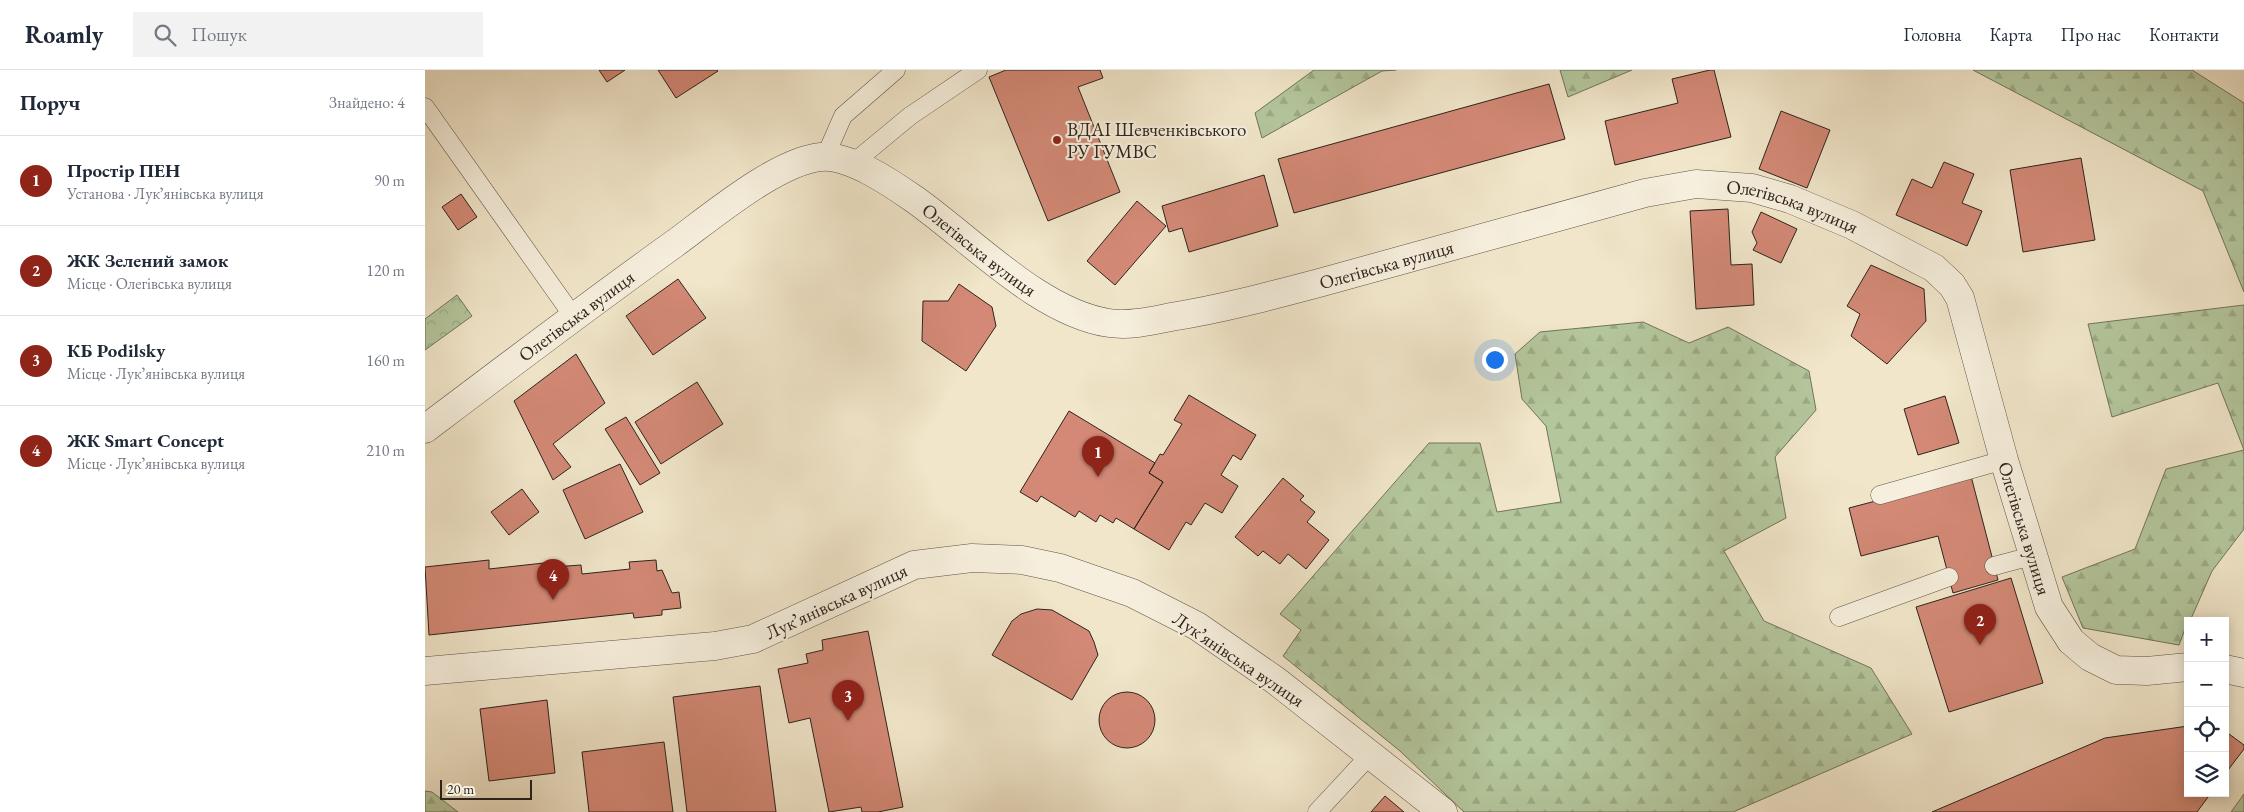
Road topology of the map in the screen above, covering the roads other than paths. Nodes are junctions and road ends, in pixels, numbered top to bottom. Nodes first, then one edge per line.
1 (896, 70) edge
2 (978, 70) edge
3 (427, 117) edge
4 (825, 157) junction
5 (852, 164) junction
6 (573, 316) junction
7 (425, 429) edge
8 (2004, 460) junction
9 (1880, 495) dead end
10 (2032, 556) junction
11 (1994, 566) dead end
12 (1949, 578) dead end
13 (1839, 617) dead end
14 (2184, 667) edge
15 (437, 670) edge
16 (2229, 670) edge
17 (2244, 673) edge
18 (1371, 754) junction
19 (1317, 812) edge
20 (1443, 812) edge

1 - 4 lane
2 - 5 lane
3 - 6 lane
4 - 5 street, Олегівська вулиця
4 - 6 street, Олегівська вулиця
5 - 8 street, Олегівська вулиця
6 - 7 street, Олегівська вулиця
8 - 9 lane
8 - 10 street, Олегівська вулиця
10 - 11 lane
10 - 14 street, Олегівська вулиця
12 - 13 lane
15 - 18 street, Лукʼянівська вулиця
16 - 17 street
18 - 19 lane
18 - 20 street, Лукʼянівська вулиця

